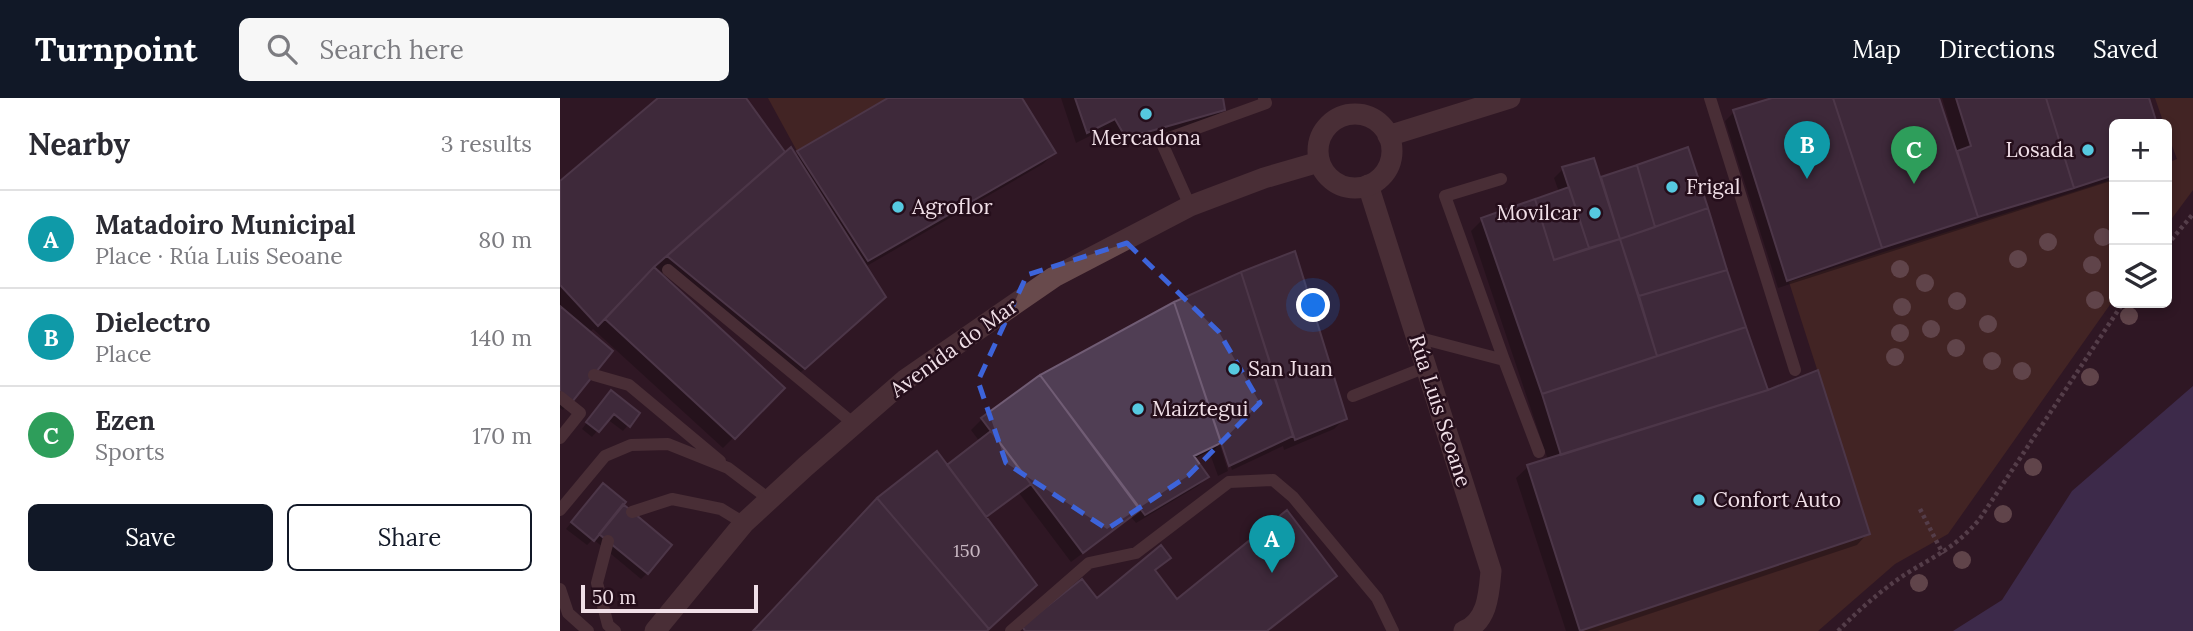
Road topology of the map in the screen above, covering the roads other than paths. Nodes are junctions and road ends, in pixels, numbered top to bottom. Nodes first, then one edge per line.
1 (1264, 98) edge
2 (1510, 98) edge
3 (1710, 98) edge
4 (1474, 103) edge
5 (1346, 106) edge
6 (1388, 136) junction
7 (1319, 162) junction
8 (1501, 179) dead end
9 (1368, 185) junction
10 (1190, 206) junction
11 (668, 270) dead end
12 (1416, 337) junction
13 (1504, 360) junction
14 (1426, 367) junction
15 (1794, 370) dead end
16 (594, 375) dead end
17 (1353, 396) dead end
18 (560, 397) edge
19 (855, 424) junction
20 (560, 438) edge
21 (1539, 452) dead end
22 (728, 468) junction
23 (769, 499) junction
24 (560, 510) edge
25 (632, 512) dead end
26 (744, 523) junction
27 (608, 541) dead end
28 (560, 589) edge
29 (588, 631) edge
30 (615, 631) edge
31 (655, 631) edge
32 (1011, 631) edge
33 (1393, 631) edge
34 (1464, 631) edge

1 - 10 lane
2 - 4 street
3 - 15 lane
4 - 6 street
5 - 6 street
5 - 7 street
6 - 9 street
7 - 9 street
7 - 10 street, Avenida do Mar
8 - 13 lane
9 - 12 street, Rúa Luis Seoane
10 - 19 street, Avenida do Mar
11 - 19 lane
12 - 13 lane
12 - 14 street, Rúa Luis Seoane
13 - 21 lane
14 - 17 lane
14 - 34 street, Rúa Luis Seoane
16 - 22 lane
18 - 20 lane
19 - 23 street, Avenida do Mar
22 - 23 lane
22 - 24 lane
23 - 26 street, Avenida do Mar
25 - 26 lane
26 - 31 street, Avenida do Mar
27 - 30 lane
28 - 29 lane
32 - 33 lane

